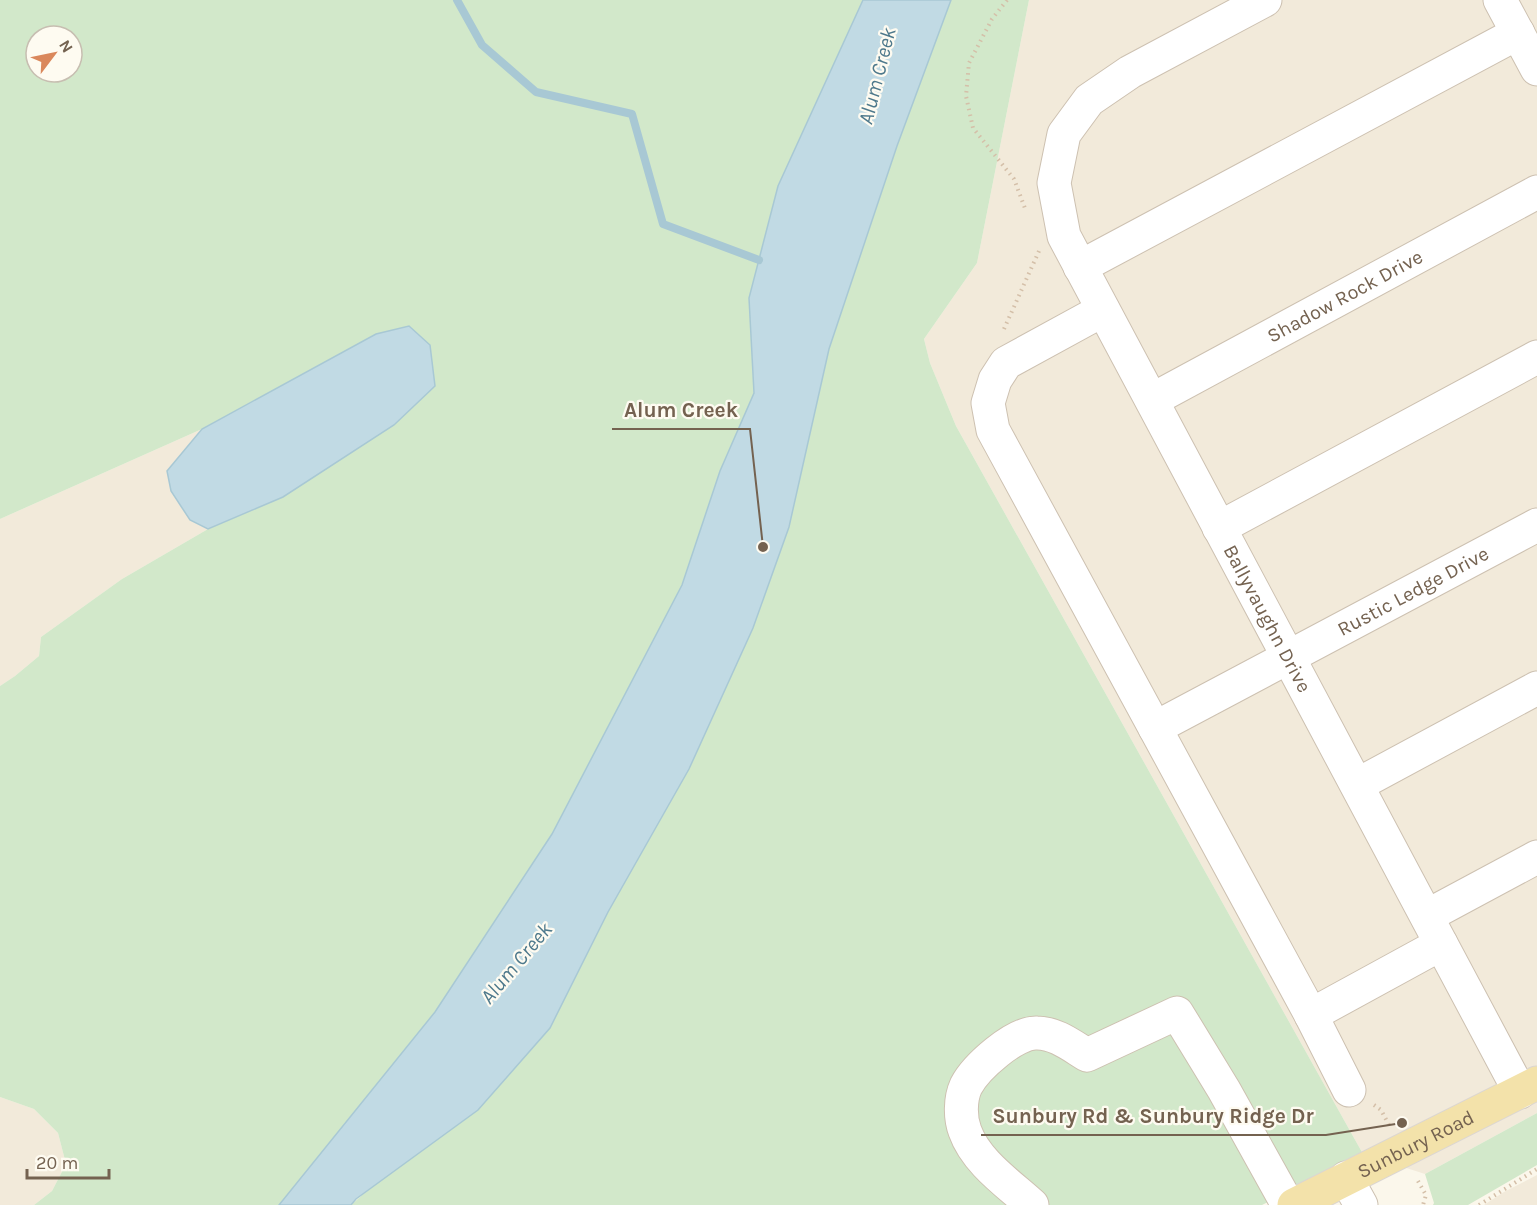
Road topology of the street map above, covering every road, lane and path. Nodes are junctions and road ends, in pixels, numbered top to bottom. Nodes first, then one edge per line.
1 (1007, 0) edge
2 (1265, 0) edge
3 (1500, 0) edge
4 (1518, 33) junction
5 (1537, 69) edge
6 (1537, 192) edge
7 (1029, 218) dead end
8 (1080, 267) junction
9 (1103, 310) junction
10 (1537, 357) edge
11 (1152, 400) junction
12 (1537, 525) edge
13 (1219, 528) junction
14 (1289, 658) junction
15 (1537, 688) edge
16 (1155, 728) junction
17 (1357, 785) junction
18 (1537, 857) edge
19 (1434, 930) junction
20 (1311, 1015) junction
21 (1529, 1087) edge
22 (1349, 1090) dead end
23 (1537, 1169) edge
24 (1418, 1181) dead end
25 (1353, 1192) edge
26 (1032, 1205) edge
27 (1288, 1205) edge
28 (1294, 1205) edge
29 (1423, 1205) edge
30 (1479, 1205) edge

1 - 7 path
2 - 8 street, Ballyvaughn Drive
3 - 4 street
4 - 5 street
4 - 8 street
6 - 11 street, Shadow Rock Drive
8 - 9 street, Ballyvaughn Drive
9 - 11 street, Ballyvaughn Drive
9 - 16 street
10 - 13 street
11 - 13 street, Ballyvaughn Drive
12 - 14 street, Rustic Ledge Drive
13 - 14 street, Ballyvaughn Drive
14 - 16 street, Rustic Ledge Drive
14 - 17 street, Ballyvaughn Drive
15 - 17 street
16 - 20 street
17 - 19 street, Ballyvaughn Drive
18 - 19 street
19 - 20 street
19 - 21 street, Ballyvaughn Drive
20 - 22 street
21 - 25 main road, Sunbury Road
23 - 30 path
24 - 29 path
25 - 28 main road, Sunbury Road
26 - 27 street

